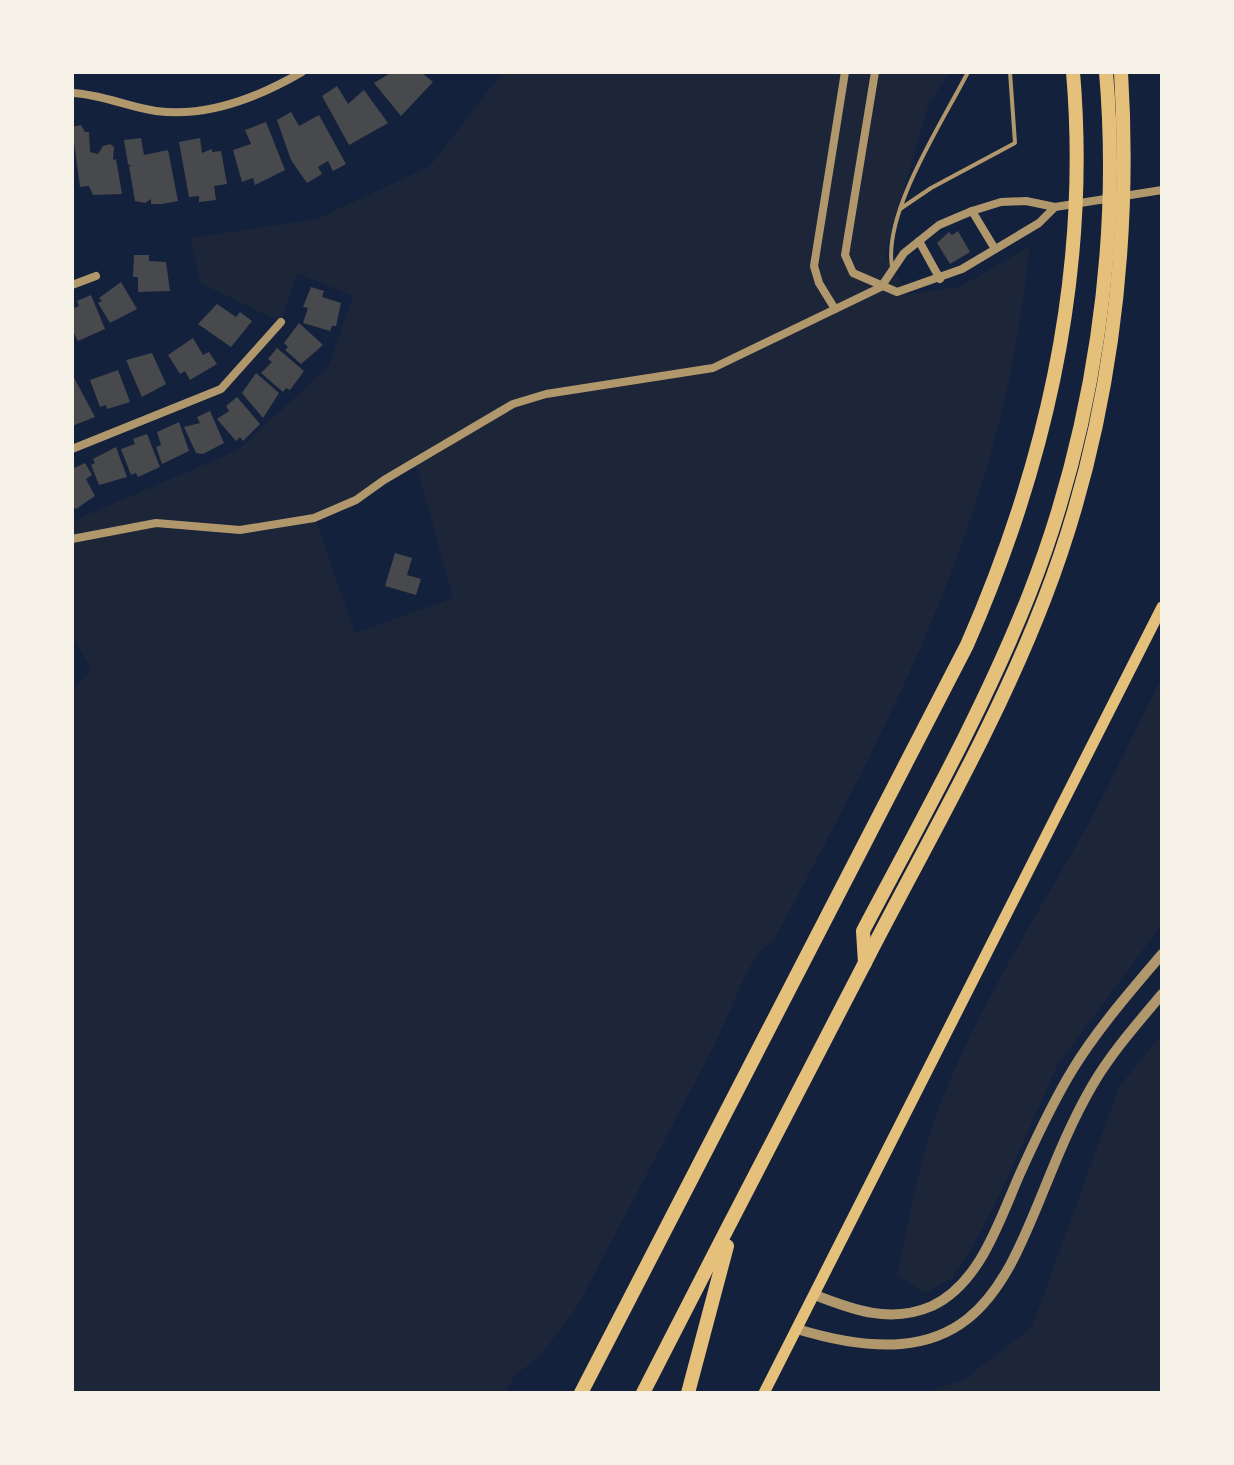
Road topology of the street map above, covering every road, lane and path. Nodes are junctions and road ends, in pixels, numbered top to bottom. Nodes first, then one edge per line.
1 (302, 72) edge
2 (845, 72) edge
3 (875, 72) edge
4 (968, 72) edge
5 (1010, 72) edge
6 (1073, 72) edge
7 (1106, 72) edge
8 (1121, 72) edge
9 (72, 93) edge
10 (1118, 132) junction
11 (1162, 190) edge
12 (1055, 207) junction
13 (898, 211) junction
14 (972, 211) junction
15 (919, 241) junction
16 (995, 249) junction
17 (892, 270) junction
18 (96, 276) dead end
19 (940, 279) junction
20 (72, 285) edge
21 (881, 287) junction
22 (835, 309) junction
23 (281, 322) dead end
24 (72, 449) edge
25 (72, 539) edge
26 (1162, 607) edge
27 (1162, 954) edge
28 (865, 963) junction
29 (1162, 994) edge
30 (734, 1219) junction
31 (815, 1295) junction
32 (797, 1329) junction
33 (581, 1393) edge
34 (643, 1393) edge
35 (688, 1393) edge
36 (764, 1393) edge

1 - 9 street
2 - 22 street
3 - 21 street
4 - 13 lane
5 - 13 lane
6 - 33 highway
7 - 10 highway
8 - 10 highway
10 - 28 highway
10 - 28 highway
11 - 12 street
12 - 14 street
12 - 16 street
13 - 17 lane
14 - 15 street
14 - 16 street
15 - 17 street
15 - 19 street
16 - 19 street
17 - 21 street
18 - 20 street
19 - 21 street
21 - 22 street
22 - 25 street
23 - 24 street
26 - 31 main road
27 - 31 street
28 - 30 highway
29 - 32 street
30 - 34 highway
30 - 35 highway
31 - 32 main road
32 - 36 main road

